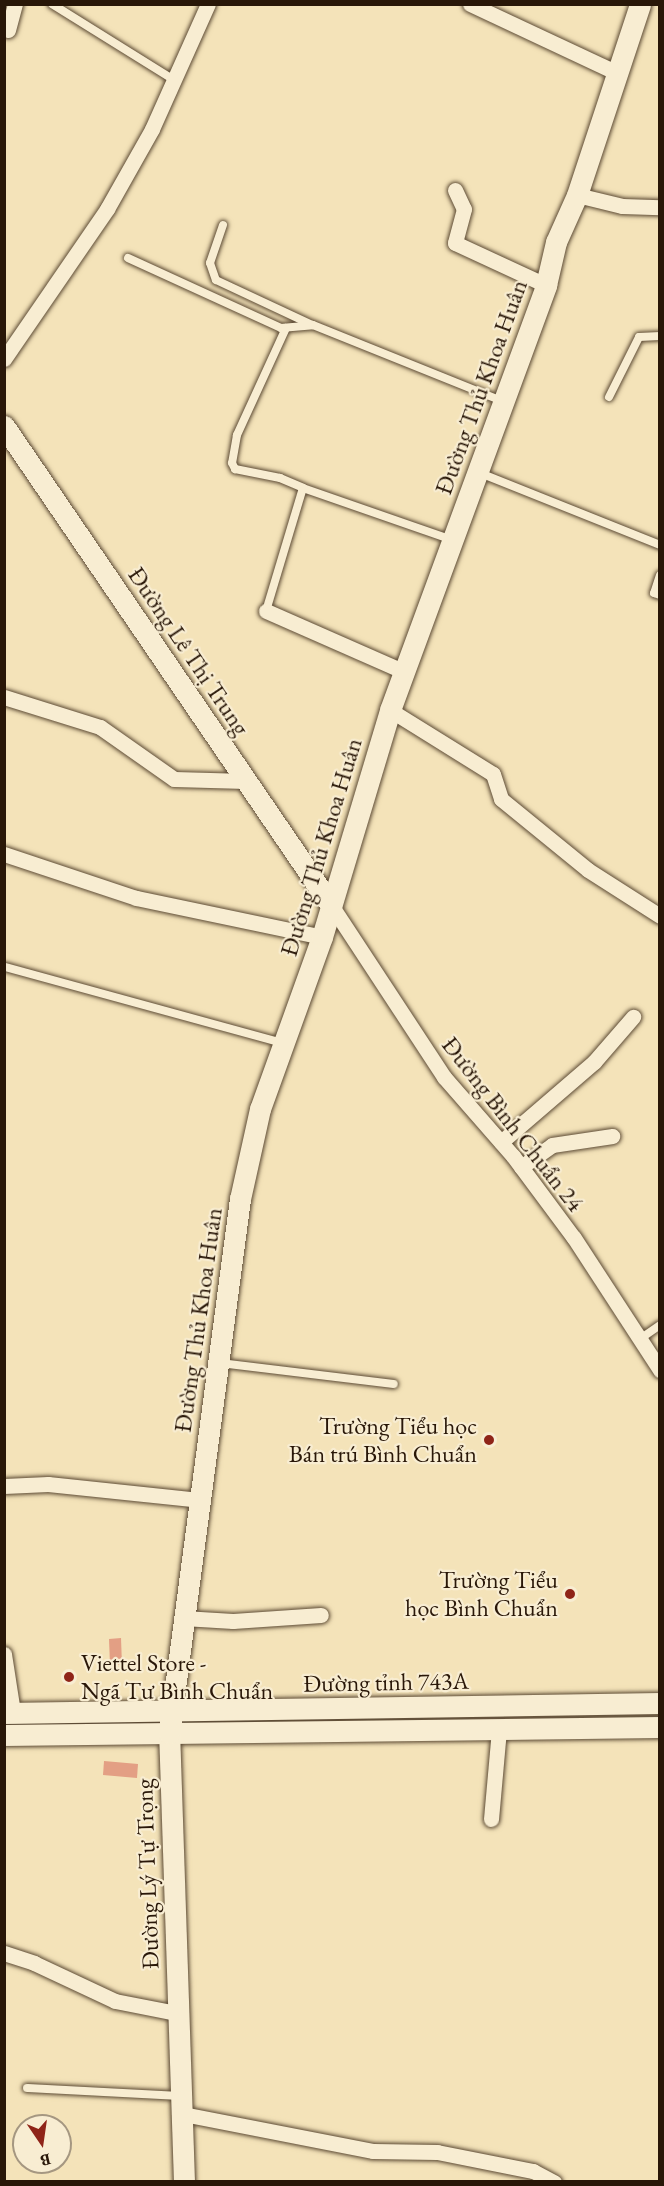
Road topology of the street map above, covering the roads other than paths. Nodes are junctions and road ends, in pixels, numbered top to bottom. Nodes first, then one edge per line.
1 (15, 4) edge
2 (52, 4) edge
3 (208, 4) edge
4 (470, 4) edge
5 (640, 4) edge
6 (6, 32) edge
7 (617, 73) junction
8 (174, 80) junction
9 (455, 190) dead end
10 (577, 195) junction
11 (660, 207) edge
12 (223, 225) dead end
13 (128, 258) dead end
14 (546, 285) junction
15 (313, 325) junction
16 (286, 328) junction
17 (660, 336) edge
18 (4, 359) edge
19 (609, 397) dead end
20 (504, 401) junction
21 (4, 426) edge
22 (478, 472) junction
23 (303, 488) junction
24 (453, 540) junction
25 (660, 545) edge
26 (660, 575) edge
27 (660, 595) edge
28 (266, 611) joint
29 (405, 672) junction
30 (4, 697) edge
31 (390, 710) junction
32 (246, 781) junction
33 (4, 854) edge
34 (331, 905) junction
35 (660, 916) edge
36 (322, 937) junction
37 (5, 967) edge
38 (633, 1017) dead end
39 (284, 1043) junction
40 (612, 1136) dead end
41 (501, 1142) junction
42 (521, 1167) junction
43 (660, 1325) edge
44 (639, 1339) junction
45 (218, 1362) junction
46 (660, 1370) edge
47 (394, 1384) dead end
48 (4, 1486) edge
49 (199, 1500) junction
50 (321, 1615) dead end
51 (183, 1618) junction
52 (4, 1654) edge
53 (660, 1703) edge
54 (171, 1711) junction
55 (9, 1712) edge
56 (660, 1727) edge
57 (499, 1729) junction
58 (169, 1733) junction
59 (4, 1735) edge
60 (491, 1818) dead end
61 (4, 1953) edge
62 (177, 2013) junction
63 (27, 2088) dead end
64 (183, 2105) junction
65 (184, 2181) edge
66 (554, 2181) edge

1 - 6 street
2 - 8 lane
3 - 8 street
4 - 7 street
5 - 7 main road, Đường Thủ Khoa Huân
7 - 10 main road, Đường Thủ Khoa Huân
8 - 18 street
9 - 14 street
10 - 11 street
10 - 14 main road, Đường Thủ Khoa Huân
12 - 15 lane
13 - 16 lane
14 - 20 main road, Đường Thủ Khoa Huân
15 - 16 lane
15 - 20 lane
16 - 23 lane
17 - 19 lane
20 - 22 main road, Đường Thủ Khoa Huân
21 - 32 main road, Đường Lê Thị Trung
22 - 24 main road, Đường Thủ Khoa Huân
22 - 25 lane
23 - 24 lane
23 - 28 lane
24 - 29 main road, Đường Thủ Khoa Huân
26 - 27 lane
28 - 29 street
29 - 31 main road, Đường Thủ Khoa Huân
30 - 32 street
31 - 34 main road, Đường Thủ Khoa Huân
31 - 35 street
32 - 34 main road, Đường Lê Thị Trung
33 - 36 street
34 - 36 main road, Đường Thủ Khoa Huân
34 - 41 street, Đường Bình Chuẩn 24
36 - 39 main road, Đường Thủ Khoa Huân
37 - 39 lane
38 - 41 street
39 - 45 main road, Đường Thủ Khoa Huân
40 - 42 street
41 - 42 street, Đường Bình Chuẩn 24
42 - 44 street, Đường Bình Chuẩn 24
43 - 44 lane
44 - 46 street, Đường Bình Chuẩn 24
45 - 47 lane
45 - 49 main road, Đường Thủ Khoa Huân
48 - 49 street
49 - 51 main road, Đường Thủ Khoa Huân
50 - 51 street
51 - 54 main road, Đường Thủ Khoa Huân
52 - 55 street
53 - 54 main road, Đường tỉnh 743A
54 - 55 main road, Đường tỉnh 743A
54 - 58 main road, Đường Thủ Khoa Huân
56 - 57 main road, Đường tỉnh 743A
57 - 58 main road, Đường tỉnh 743A
57 - 60 street
58 - 59 main road, Đường tỉnh 743A
58 - 62 main road, Đường Lý Tự Trọng
61 - 62 street
62 - 64 main road, Đường Lý Tự Trọng
63 - 64 lane
64 - 65 main road, Đường Lý Tự Trọng
64 - 66 street

